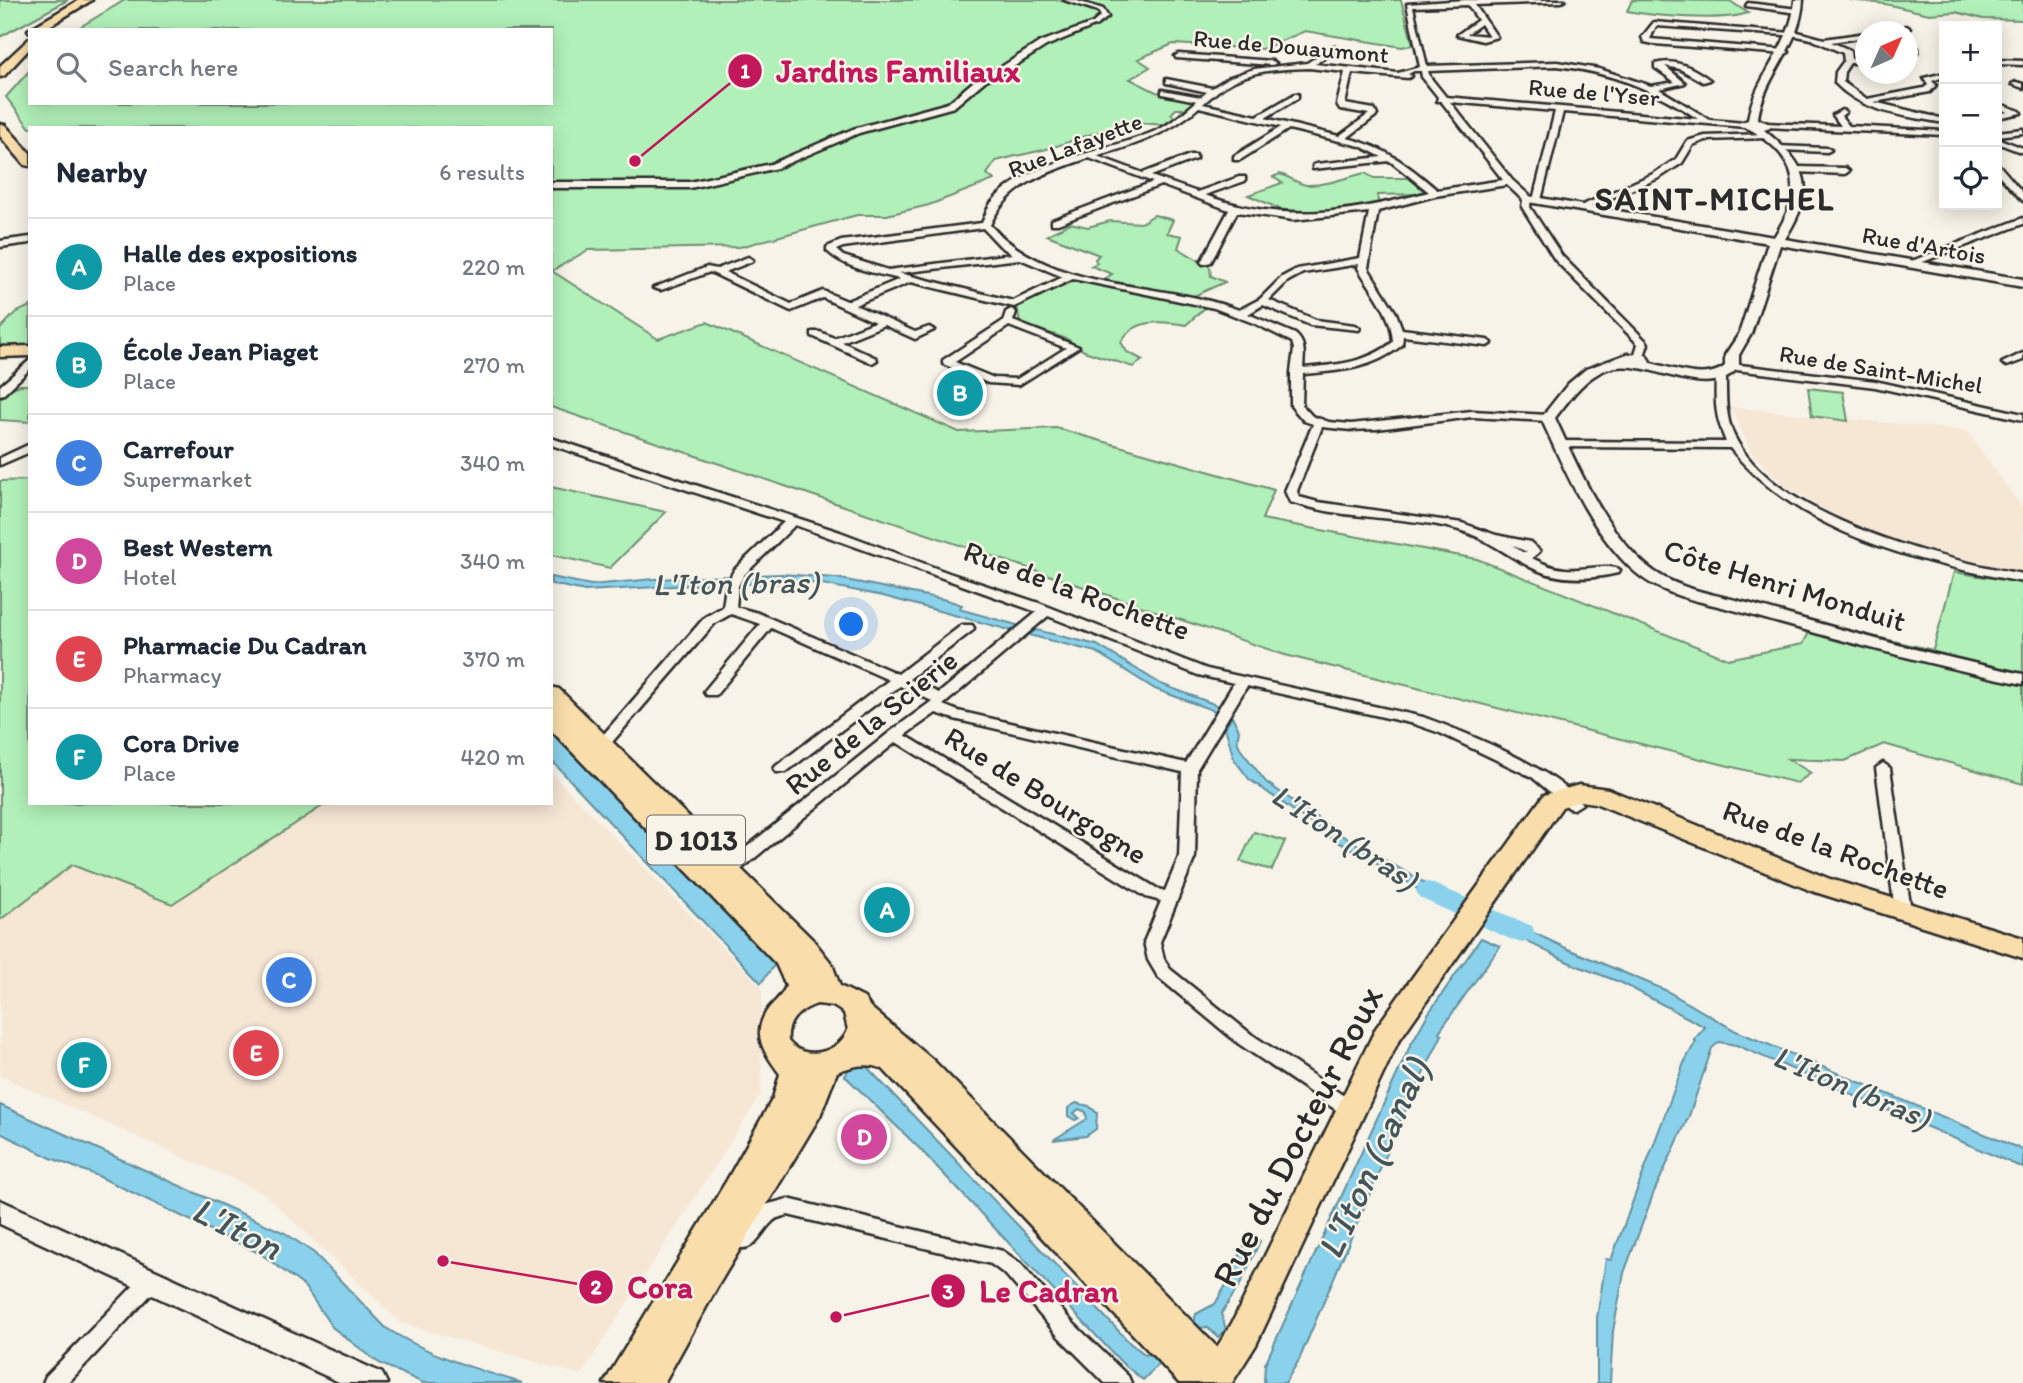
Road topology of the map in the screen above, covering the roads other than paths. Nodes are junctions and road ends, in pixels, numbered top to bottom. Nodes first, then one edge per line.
1 (87, 0) edge
2 (97, 0) edge
3 (1067, 0) edge
4 (1562, 0) edge
5 (1799, 0) edge
6 (1469, 1) edge
7 (1748, 5) dead end
8 (1798, 11) junction
9 (1482, 20) dead end
10 (37, 28) edge
11 (48, 28) edge
12 (28, 34) edge
13 (1794, 34) junction
14 (1855, 37) edge
15 (1825, 41) junction
16 (28, 43) edge
17 (1334, 48) dead end
18 (1786, 52) junction
19 (1180, 57) dead end
20 (0, 58) edge
21 (1848, 61) junction
22 (1855, 61) edge
23 (2002, 62) edge
24 (2023, 63) edge
25 (1308, 66) junction
26 (1349, 70) junction
27 (1424, 73) junction
28 (0, 74) edge
29 (1939, 76) edge
30 (1169, 81) dead end
31 (1681, 83) junction
32 (1647, 89) junction
33 (1213, 91) junction
34 (1165, 92) dead end
35 (1295, 96) dead end
36 (1440, 99) junction
37 (1864, 101) junction
38 (1201, 103) junction
39 (2002, 107) edge
40 (1560, 109) junction
41 (1842, 112) dead end
42 (2002, 115) edge
43 (1258, 119) junction
44 (1939, 120) edge
45 (1708, 122) junction
46 (1288, 126) junction
47 (1757, 127) junction
48 (1847, 129) junction
49 (2023, 131) edge
50 (1939, 133) edge
51 (2002, 133) edge
52 (3, 138) edge
53 (1341, 138) junction
54 (2002, 142) edge
55 (1780, 148) junction
56 (1827, 150) dead end
57 (2023, 151) edge
58 (1092, 157) junction
59 (1193, 157) dead end
60 (1392, 158) junction
61 (1237, 159) dead end
62 (28, 160) edge
63 (1316, 167) dead end
64 (1798, 170) junction
65 (1844, 171) dead end
66 (2002, 174) edge
67 (1144, 175) junction
68 (28, 177) edge
69 (1242, 179) dead end
70 (1162, 182) junction
71 (1509, 182) junction
72 (553, 185) edge
73 (1435, 193) junction
74 (1198, 195) junction
75 (2023, 198) edge
76 (1532, 200) junction
77 (1580, 208) junction
78 (1234, 209) junction
79 (1374, 209) junction
80 (2023, 221) edge
81 (1055, 222) dead end
82 (985, 225) junction
83 (28, 240) edge
84 (1779, 241) junction
85 (0, 244) edge
86 (1023, 256) junction
87 (748, 260) dead end
88 (1363, 260) junction
89 (1206, 262) dead end
90 (1909, 264) junction
91 (717, 272) junction
92 (887, 274) junction
93 (898, 276) junction
94 (1070, 277) junction
95 (909, 279) junction
96 (2023, 283) edge
97 (658, 288) dead end
98 (1263, 301) junction
99 (843, 303) junction
100 (1014, 304) junction
101 (1240, 314) junction
102 (883, 321) junction
103 (1008, 322) junction
104 (1314, 323) junction
105 (1355, 328) dead end
106 (929, 330) dead end
107 (1398, 332) junction
108 (816, 334) dead end
109 (1291, 336) junction
110 (834, 342) junction
111 (1487, 343) dead end
112 (28, 351) edge
113 (0, 352) edge
114 (2022, 357) edge
115 (872, 360) dead end
116 (1635, 361) junction
117 (2007, 363) dead end
118 (28, 365) edge
119 (1726, 371) junction
120 (1296, 372) junction
121 (0, 392) edge
122 (2023, 417) edge
123 (1548, 418) junction
124 (1319, 423) junction
125 (553, 442) edge
126 (1559, 444) junction
127 (1733, 444) junction
128 (28, 448) edge
129 (0, 462) edge
130 (792, 521) junction
131 (1614, 570) dead end
132 (2023, 578) edge
133 (729, 609) junction
134 (1045, 612) junction
135 (768, 623) junction
136 (967, 628) dead end
137 (2023, 679) edge
138 (898, 680) junction
139 (1242, 682) junction
140 (712, 692) dead end
141 (553, 696) edge
142 (938, 703) junction
143 (553, 718) edge
144 (895, 735) junction
145 (602, 745) junction
146 (1883, 768) dead end
147 (781, 769) dead end
148 (1190, 769) junction
149 (1570, 800) junction
150 (728, 871) junction
151 (1169, 898) junction
152 (1903, 911) junction
153 (2023, 948) edge
154 (828, 994) junction
155 (795, 1000) junction
156 (863, 1016) junction
157 (780, 1052) junction
158 (836, 1059) junction
159 (1352, 1111) junction
160 (0, 1211) edge
161 (707, 1274) junction
162 (151, 1281) junction
163 (355, 1380) edge
164 (1215, 1380) edge
165 (54, 1383) edge
166 (621, 1383) edge
167 (646, 1383) edge
168 (1120, 1383) edge

1 - 10 main road
2 - 11 main road
3 - 72 street
4 - 6 street
5 - 8 street
6 - 9 street
6 - 27 street
7 - 8 street
8 - 13 street
12 - 20 main road
13 - 15 street
13 - 18 street
13 - 18 street
14 - 15 street
15 - 21 street
16 - 28 main road
17 - 25 street
18 - 47 street
19 - 25 street, Rue de Douaumont
21 - 22 street
21 - 37 street
23 - 24 street
25 - 26 street, Rue de Douaumont
25 - 33 street, Rue Lafayette
26 - 27 street, Rue de Douaumont
26 - 53 street
27 - 32 street, Rue de Douaumont
27 - 36 street
29 - 37 street
30 - 33 street
31 - 31 street
31 - 32 street
32 - 45 street, Rue de Douaumont
33 - 38 street, Rue Lafayette
34 - 38 street, Rue Lafayette
35 - 43 street
36 - 40 street, Rue de l'Yser
36 - 71 street
37 - 44 street
38 - 43 street
38 - 58 street, Rue Lafayette
39 - 42 street
40 - 45 street, Rue de l'Yser
40 - 76 street
41 - 48 street
43 - 46 street
45 - 47 street, Rue de l'Yser
46 - 53 street
46 - 61 street
47 - 48 street, Rue de l'Yser
47 - 55 street
47 - 77 street
48 - 50 street, Rue de l'Yser
49 - 51 street
52 - 62 main road
52 - 68 main road
53 - 60 street
54 - 57 street
55 - 56 street
55 - 64 street
58 - 67 street
58 - 82 street, Rue Lafayette
59 - 67 street
60 - 63 street
60 - 73 street
64 - 65 street
64 - 84 street
66 - 75 street
67 - 70 street
69 - 74 street
70 - 74 street
70 - 81 street
71 - 73 street
71 - 76 street
73 - 79 street
74 - 78 street
76 - 77 street, Rue d'Artois
76 - 116 street
77 - 84 street, Rue d'Artois
78 - 79 street
78 - 89 street
79 - 88 street
80 - 90 street
82 - 86 street
82 - 92 street
83 - 85 street
84 - 90 street, Rue d'Artois
84 - 119 street
86 - 92 street
86 - 94 street
87 - 91 street
88 - 98 street
88 - 107 street
90 - 96 street, Rue d'Artois
91 - 97 street
91 - 99 street
92 - 93 street
93 - 95 street
93 - 99 street
94 - 100 street
94 - 101 street
95 - 99 street
95 - 100 street
98 - 101 street
98 - 104 street
99 - 102 street
100 - 103 street
101 - 109 street
102 - 106 street
102 - 110 street
103 - 103 street
104 - 105 street
104 - 109 street
107 - 111 street
107 - 120 street
108 - 110 street
109 - 120 street
110 - 115 street
112 - 113 main road
114 - 117 street
116 - 119 street
116 - 123 street
118 - 121 street
119 - 122 street, Rue de Saint-Michel
119 - 127 street
120 - 124 street
123 - 124 street
123 - 126 street, Côte Henri Monduit
124 - 131 street
125 - 130 street, Rue de la Rochette
126 - 127 street
126 - 137 street, Côte Henri Monduit
127 - 132 street
128 - 129 street
130 - 133 street
130 - 134 street, Rue de la Rochette
133 - 135 street
133 - 145 street
134 - 139 street, Rue de la Rochette
134 - 142 street, Rue de la Scierie
135 - 138 street
135 - 140 street
136 - 138 street
138 - 142 street
138 - 147 street
139 - 148 street
139 - 149 street, Rue de la Rochette
141 - 145 main road, D 1013
142 - 144 street, Rue de la Scierie
142 - 148 street
143 - 155 main road, D 1013
144 - 150 street, Rue de la Scierie
144 - 151 street, Rue de Bourgogne
145 - 150 main road, D 1013
146 - 152 street
148 - 151 street
149 - 152 main road, Rue de la Rochette
149 - 159 main road, Rue du Docteur Roux
150 - 154 main road, D 1013
151 - 159 street
152 - 153 main road, Rue de la Rochette
154 - 155 main road
154 - 156 main road
155 - 157 main road
156 - 158 main road
156 - 164 main road
157 - 158 main road
157 - 166 main road
158 - 161 main road
158 - 164 main road
159 - 164 main road, Rue du Docteur Roux
160 - 162 main road
161 - 167 main road
161 - 168 street
162 - 163 main road
162 - 165 street

